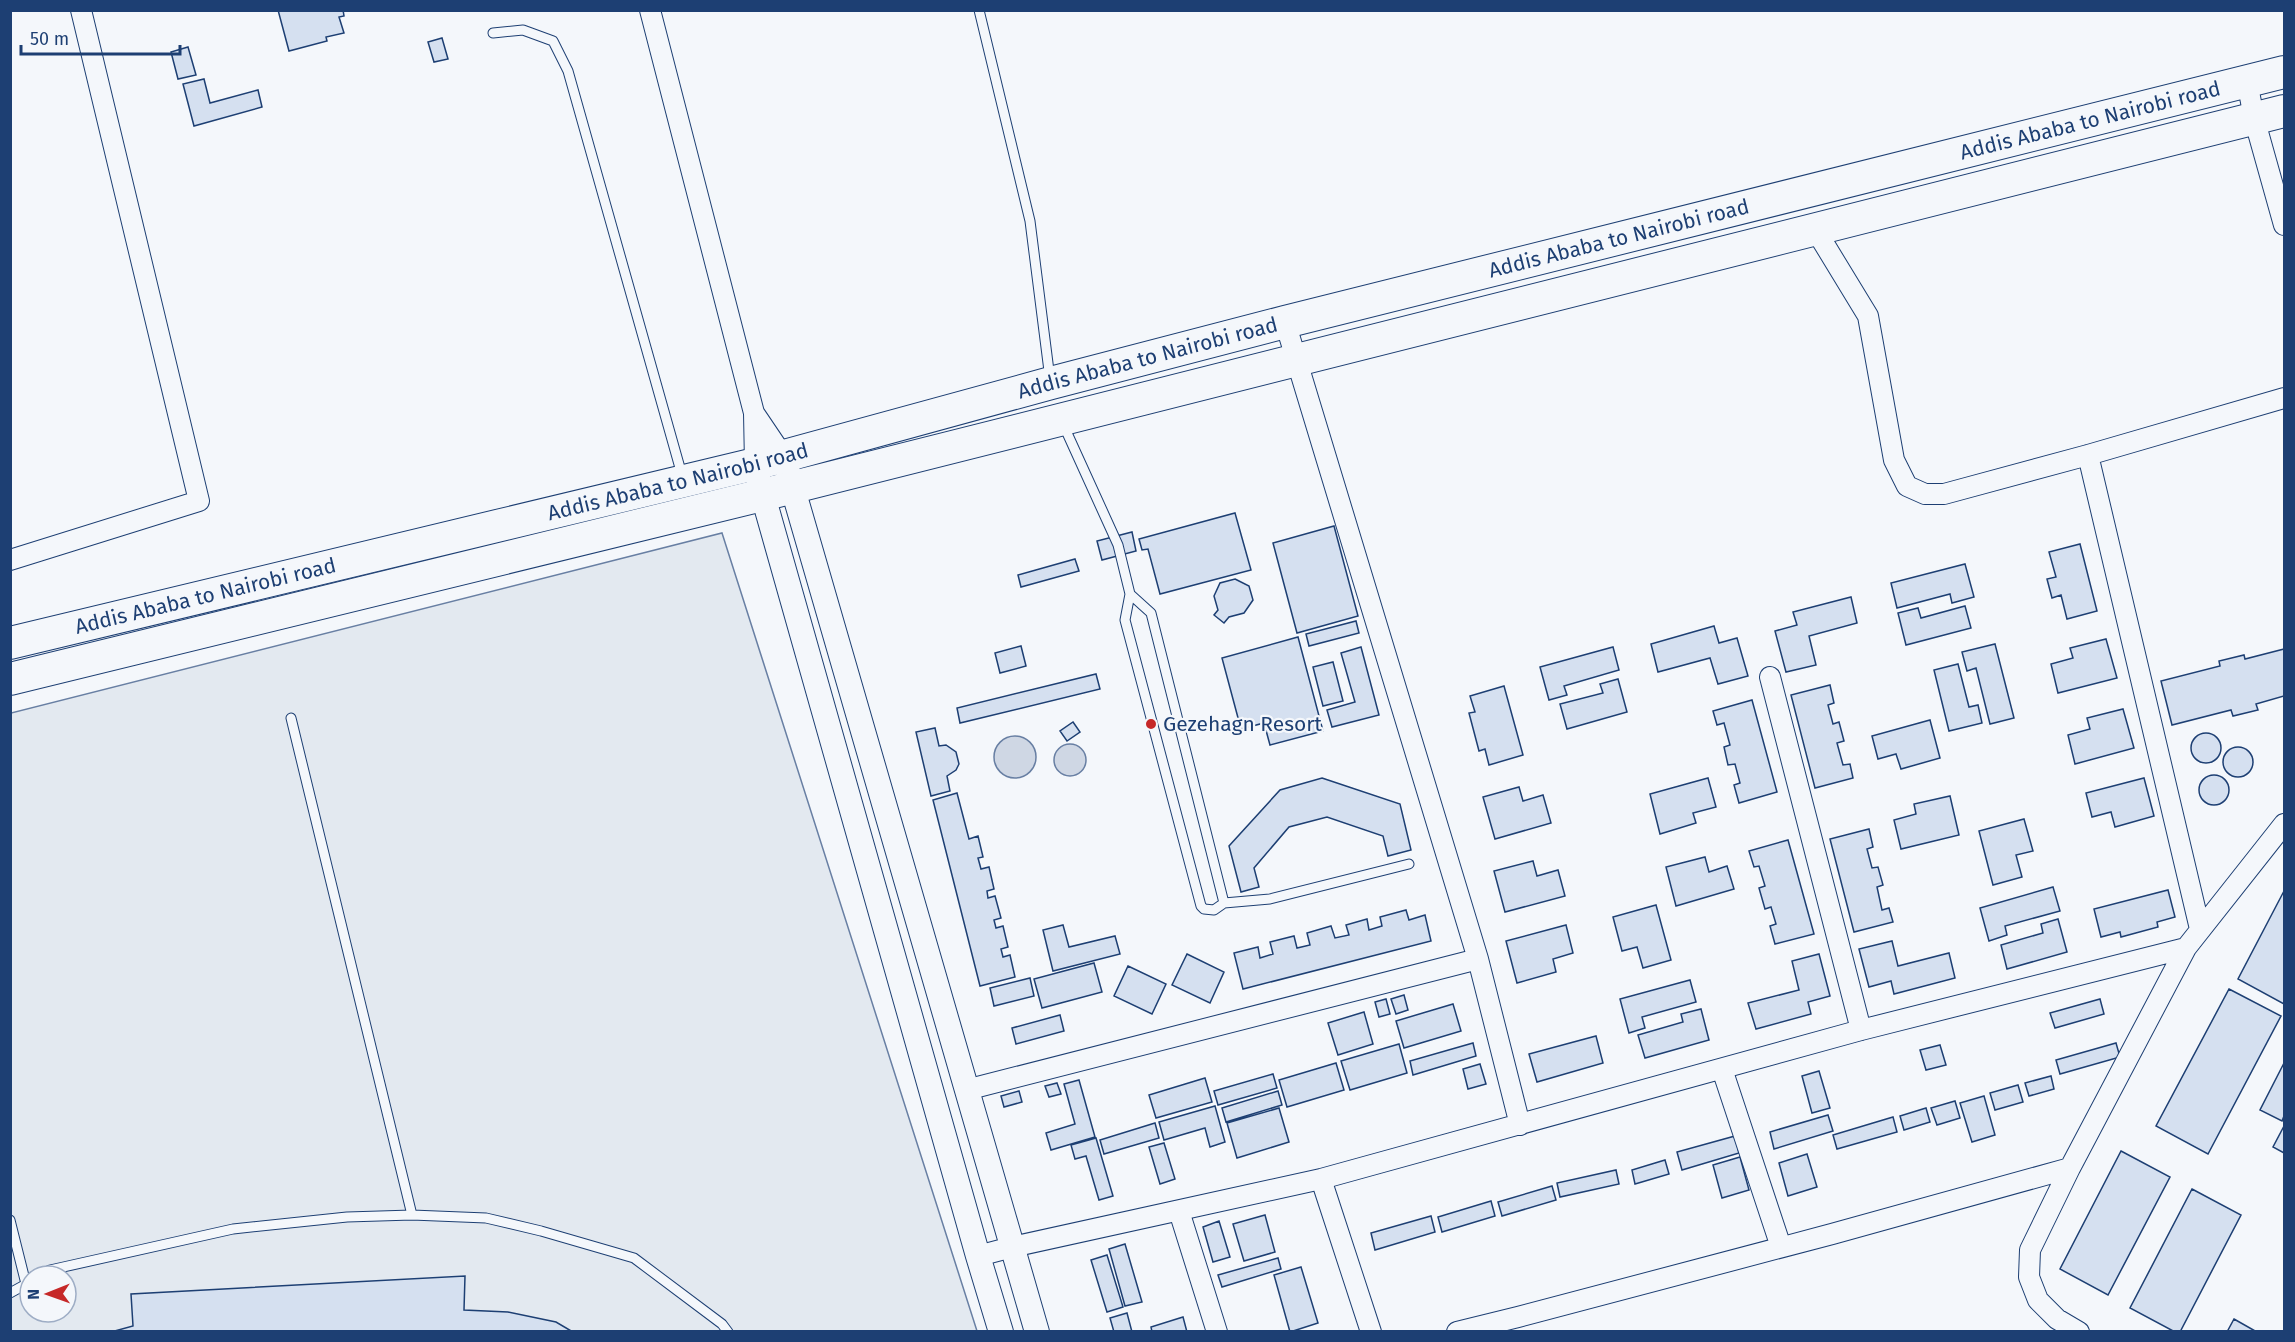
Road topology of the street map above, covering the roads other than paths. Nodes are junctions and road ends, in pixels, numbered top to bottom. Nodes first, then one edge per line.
1 (81, 10) edge
2 (650, 10) edge
3 (979, 10) edge
4 (493, 33) dead end
5 (2284, 72) edge
6 (2247, 81) junction
7 (2284, 111) edge
8 (2254, 118) junction
9 (2284, 225) edge
10 (1815, 229) junction
11 (1285, 322) junction
12 (1296, 359) junction
13 (1051, 383) junction
14 (2284, 398) edge
15 (754, 413) junction
16 (1061, 419) junction
17 (2088, 455) junction
18 (769, 460) junction
19 (684, 481) junction
20 (792, 487) junction
21 (762, 495) junction
22 (10, 560) edge
23 (1130, 594) junction
24 (10, 643) edge
25 (1770, 677) dead end
26 (10, 679) edge
27 (291, 717) dead end
28 (2284, 824) edge
29 (1409, 864) dead end
30 (1224, 903) junction
31 (2200, 929) junction
32 (2186, 948) junction
33 (1478, 959) junction
34 (1861, 1030) junction
35 (1722, 1069) junction
36 (966, 1090) junction
37 (1520, 1125) junction
38 (2070, 1168) junction
39 (1321, 1179) junction
40 (1179, 1211) junction
41 (412, 1215) junction
42 (10, 1220) edge
43 (1012, 1247) junction
44 (1781, 1247) junction
45 (978, 1256) junction
46 (23, 1264) edge
47 (77, 1264) edge
48 (728, 1332) edge
49 (1001, 1332) edge
50 (1038, 1332) edge
51 (1217, 1332) edge
52 (1371, 1332) edge
53 (1457, 1332) edge
54 (2079, 1332) edge

1 - 22 street
2 - 15 street
3 - 13 lane
4 - 19 lane
5 - 6 highway, Addis Ababa to Nairobi road
6 - 8 street
6 - 11 highway, Addis Ababa to Nairobi road
7 - 8 highway, Addis Ababa to Nairobi road
8 - 9 street
8 - 10 highway, Addis Ababa to Nairobi road
10 - 12 highway, Addis Ababa to Nairobi road
10 - 17 street
11 - 12 street
11 - 13 highway, Addis Ababa to Nairobi road
12 - 16 highway, Addis Ababa to Nairobi road
12 - 33 street
13 - 18 highway, Addis Ababa to Nairobi road
14 - 17 street
15 - 18 street
15 - 18 street
16 - 20 highway, Addis Ababa to Nairobi road
16 - 23 lane
17 - 31 street
18 - 19 highway, Addis Ababa to Nairobi road
18 - 20 street
18 - 21 street
19 - 24 highway, Addis Ababa to Nairobi road
20 - 21 highway, Addis Ababa to Nairobi road
20 - 36 street
21 - 26 highway, Addis Ababa to Nairobi road
21 - 45 street
23 - 30 lane
23 - 30 lane
25 - 34 street
27 - 41 lane
28 - 31 street
29 - 30 lane
31 - 32 street
32 - 34 street
32 - 38 street
33 - 36 street
33 - 37 street
34 - 35 street
35 - 37 street
35 - 44 street
36 - 43 street
37 - 39 street
38 - 44 street
38 - 54 street
39 - 40 street
39 - 52 street
40 - 43 street
40 - 51 street
41 - 47 lane
41 - 48 lane
42 - 46 lane
43 - 45 street
43 - 50 street
44 - 53 street
45 - 49 street

